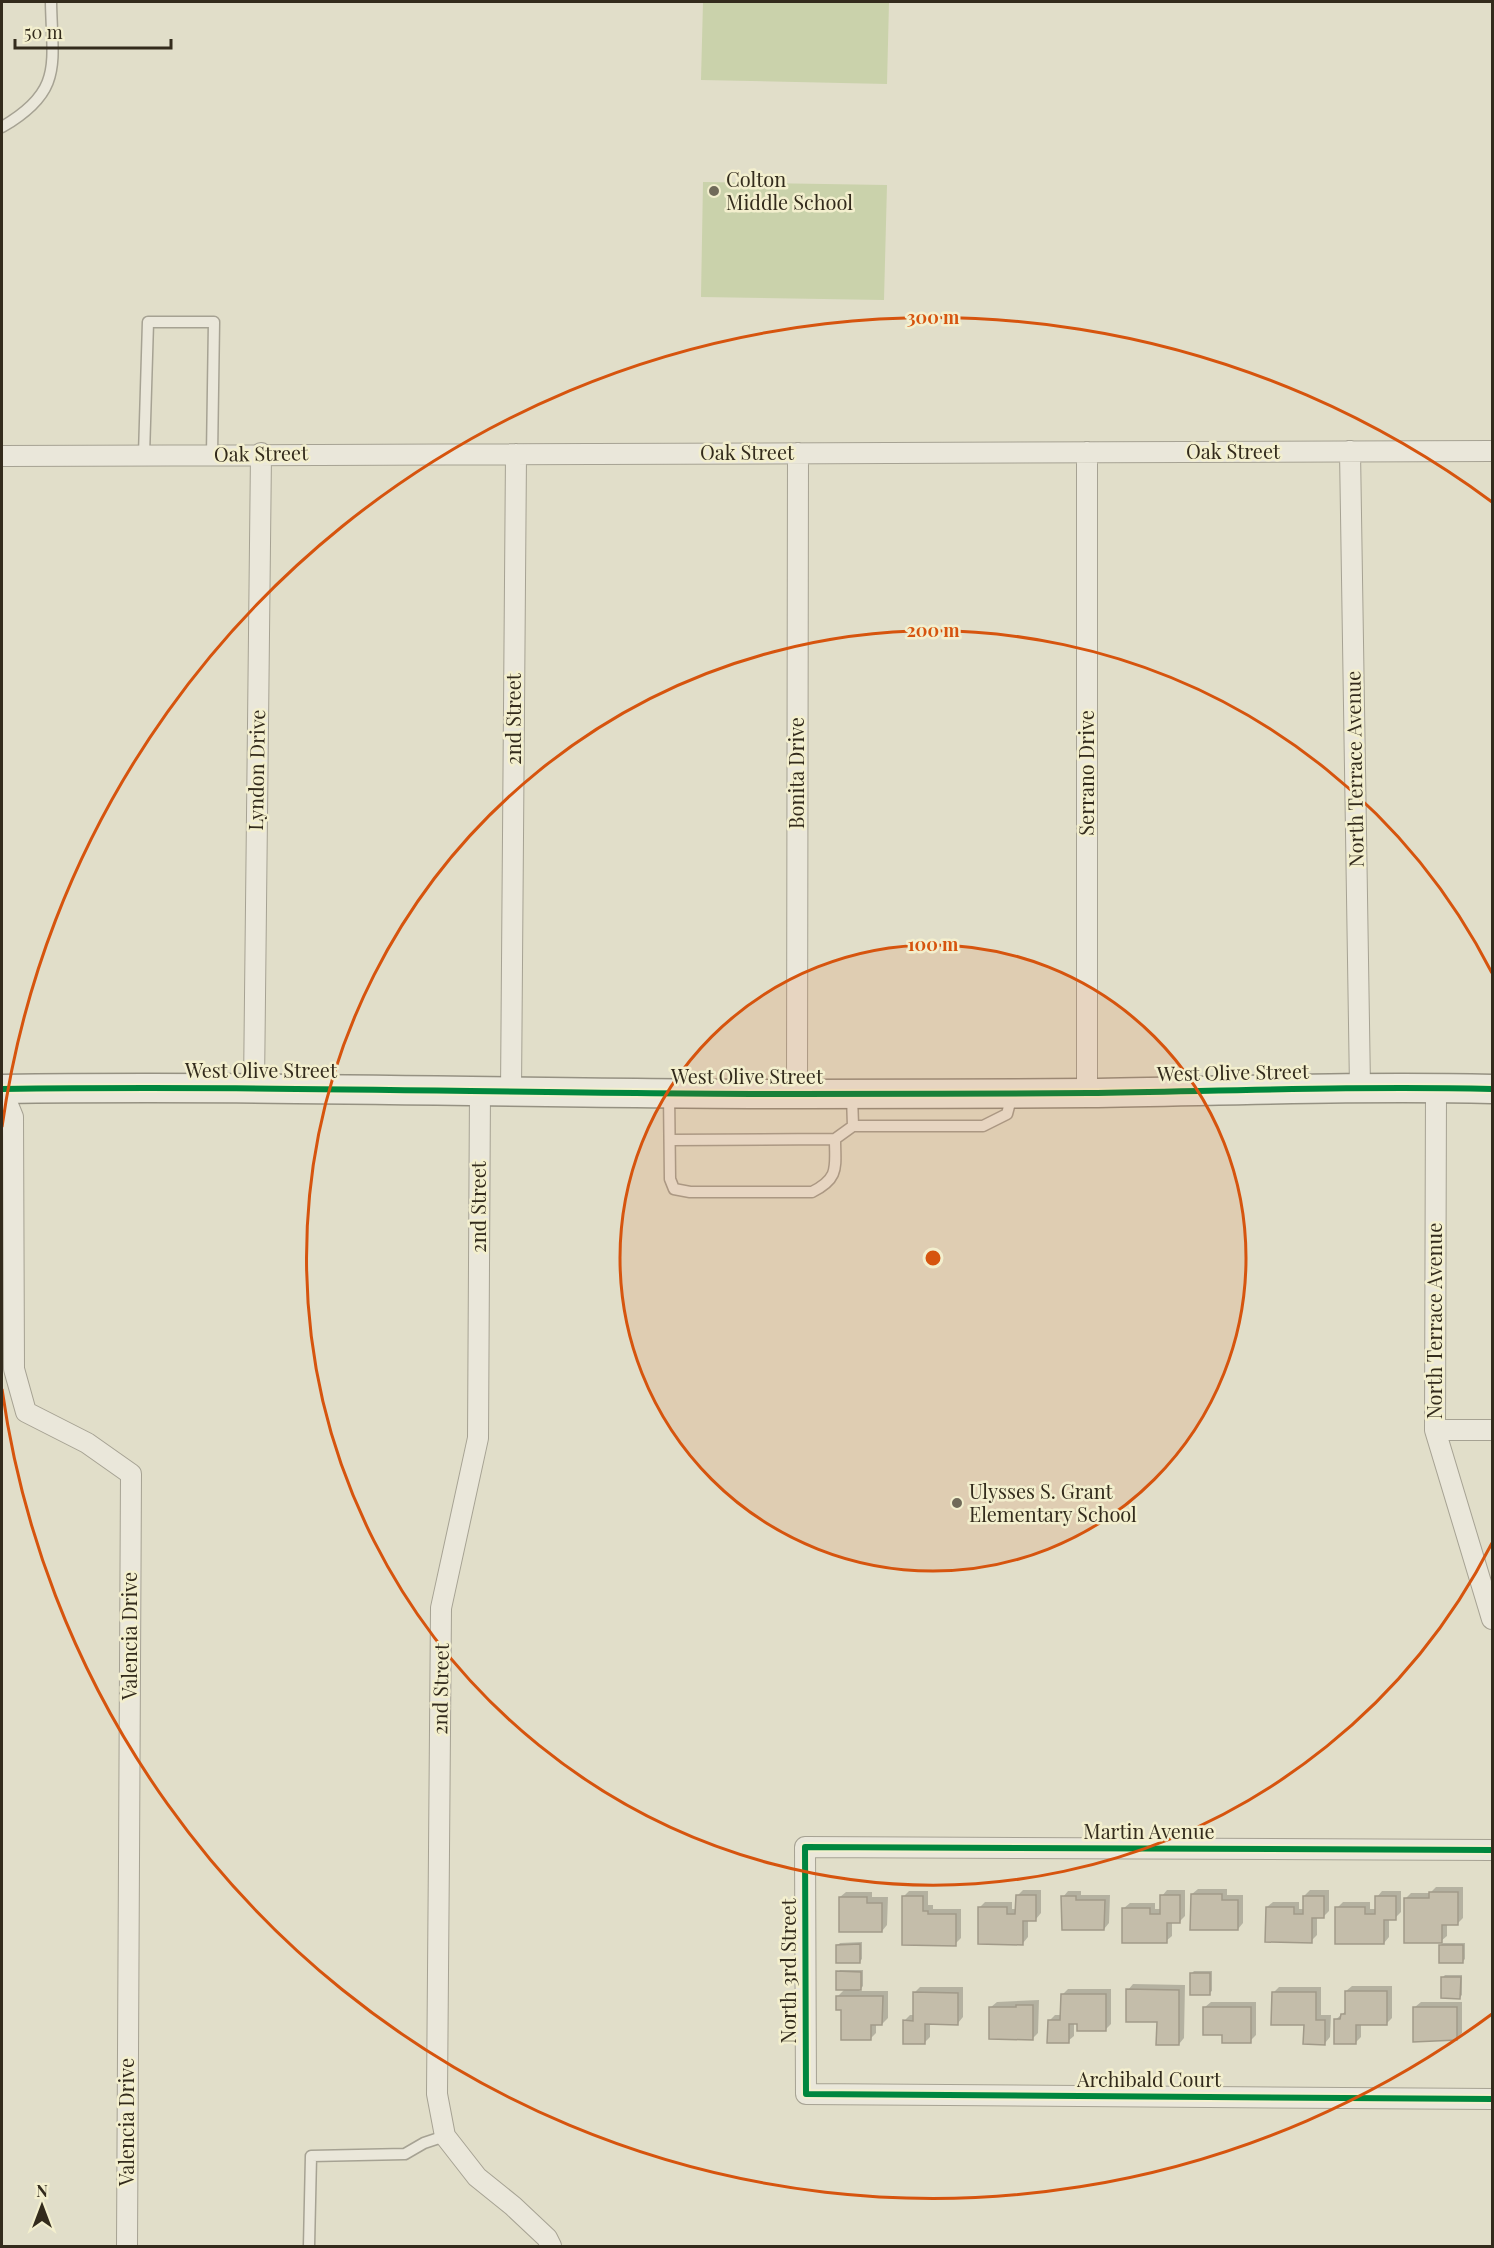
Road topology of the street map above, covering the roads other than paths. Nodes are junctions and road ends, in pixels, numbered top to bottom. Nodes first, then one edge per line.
1 (51, 2) edge
2 (2, 127) edge
3 (1350, 451) junction
4 (1492, 451) edge
5 (1087, 452) junction
6 (261, 453) junction
7 (798, 453) junction
8 (516, 454) junction
9 (144, 455) junction
10 (212, 455) junction
11 (2, 456) edge
12 (254, 1087) junction
13 (1360, 1087) junction
14 (1436, 1088) junction
15 (1492, 1089) edge
16 (2, 1090) edge
17 (480, 1090) junction
18 (511, 1092) junction
19 (669, 1093) junction
20 (1013, 1093) junction
21 (1087, 1093) junction
22 (797, 1094) junction
23 (852, 1094) junction
24 (853, 1126) junction
25 (835, 1139) junction
26 (670, 1140) junction
27 (1435, 1430) junction
28 (1492, 1430) edge
29 (1492, 1619) edge
30 (805, 1847) joint
31 (1492, 1850) edge
32 (806, 2094) joint
33 (1492, 2099) edge
34 (445, 2136) junction
35 (127, 2247) edge
36 (309, 2247) edge
37 (550, 2247) edge

1 - 2 lane
3 - 4 street, Oak Street
3 - 5 street, Oak Street
3 - 13 street, North Terrace Avenue
5 - 7 street, Oak Street
5 - 21 street, Serrano Drive
6 - 8 street, Oak Street
6 - 10 street, Oak Street
6 - 12 street, Lyndon Drive
7 - 8 street, Oak Street
7 - 22 street, Bonita Drive
8 - 18 street, 2nd Street
9 - 10 street, Oak Street
9 - 10 lane
9 - 11 street, Oak Street
12 - 16 street, West Olive Street
12 - 17 street, West Olive Street
13 - 14 street, West Olive Street
13 - 21 street, West Olive Street
14 - 15 street, West Olive Street
14 - 27 street, North Terrace Avenue
16 - 35 street, Valencia Drive
17 - 18 street, West Olive Street
17 - 34 street, 2nd Street
18 - 19 street, West Olive Street
19 - 22 street, West Olive Street
19 - 26 lane
20 - 21 street, West Olive Street
20 - 23 street, West Olive Street
20 - 24 lane
22 - 23 street, West Olive Street
23 - 24 lane
24 - 25 lane
25 - 26 lane
25 - 26 lane
27 - 28 street
27 - 29 street, North Terrace Avenue
30 - 31 street, Martin Avenue
30 - 32 street, North 3rd Street
32 - 33 street, Archibald Court
34 - 36 lane
34 - 37 street, 2nd Street

